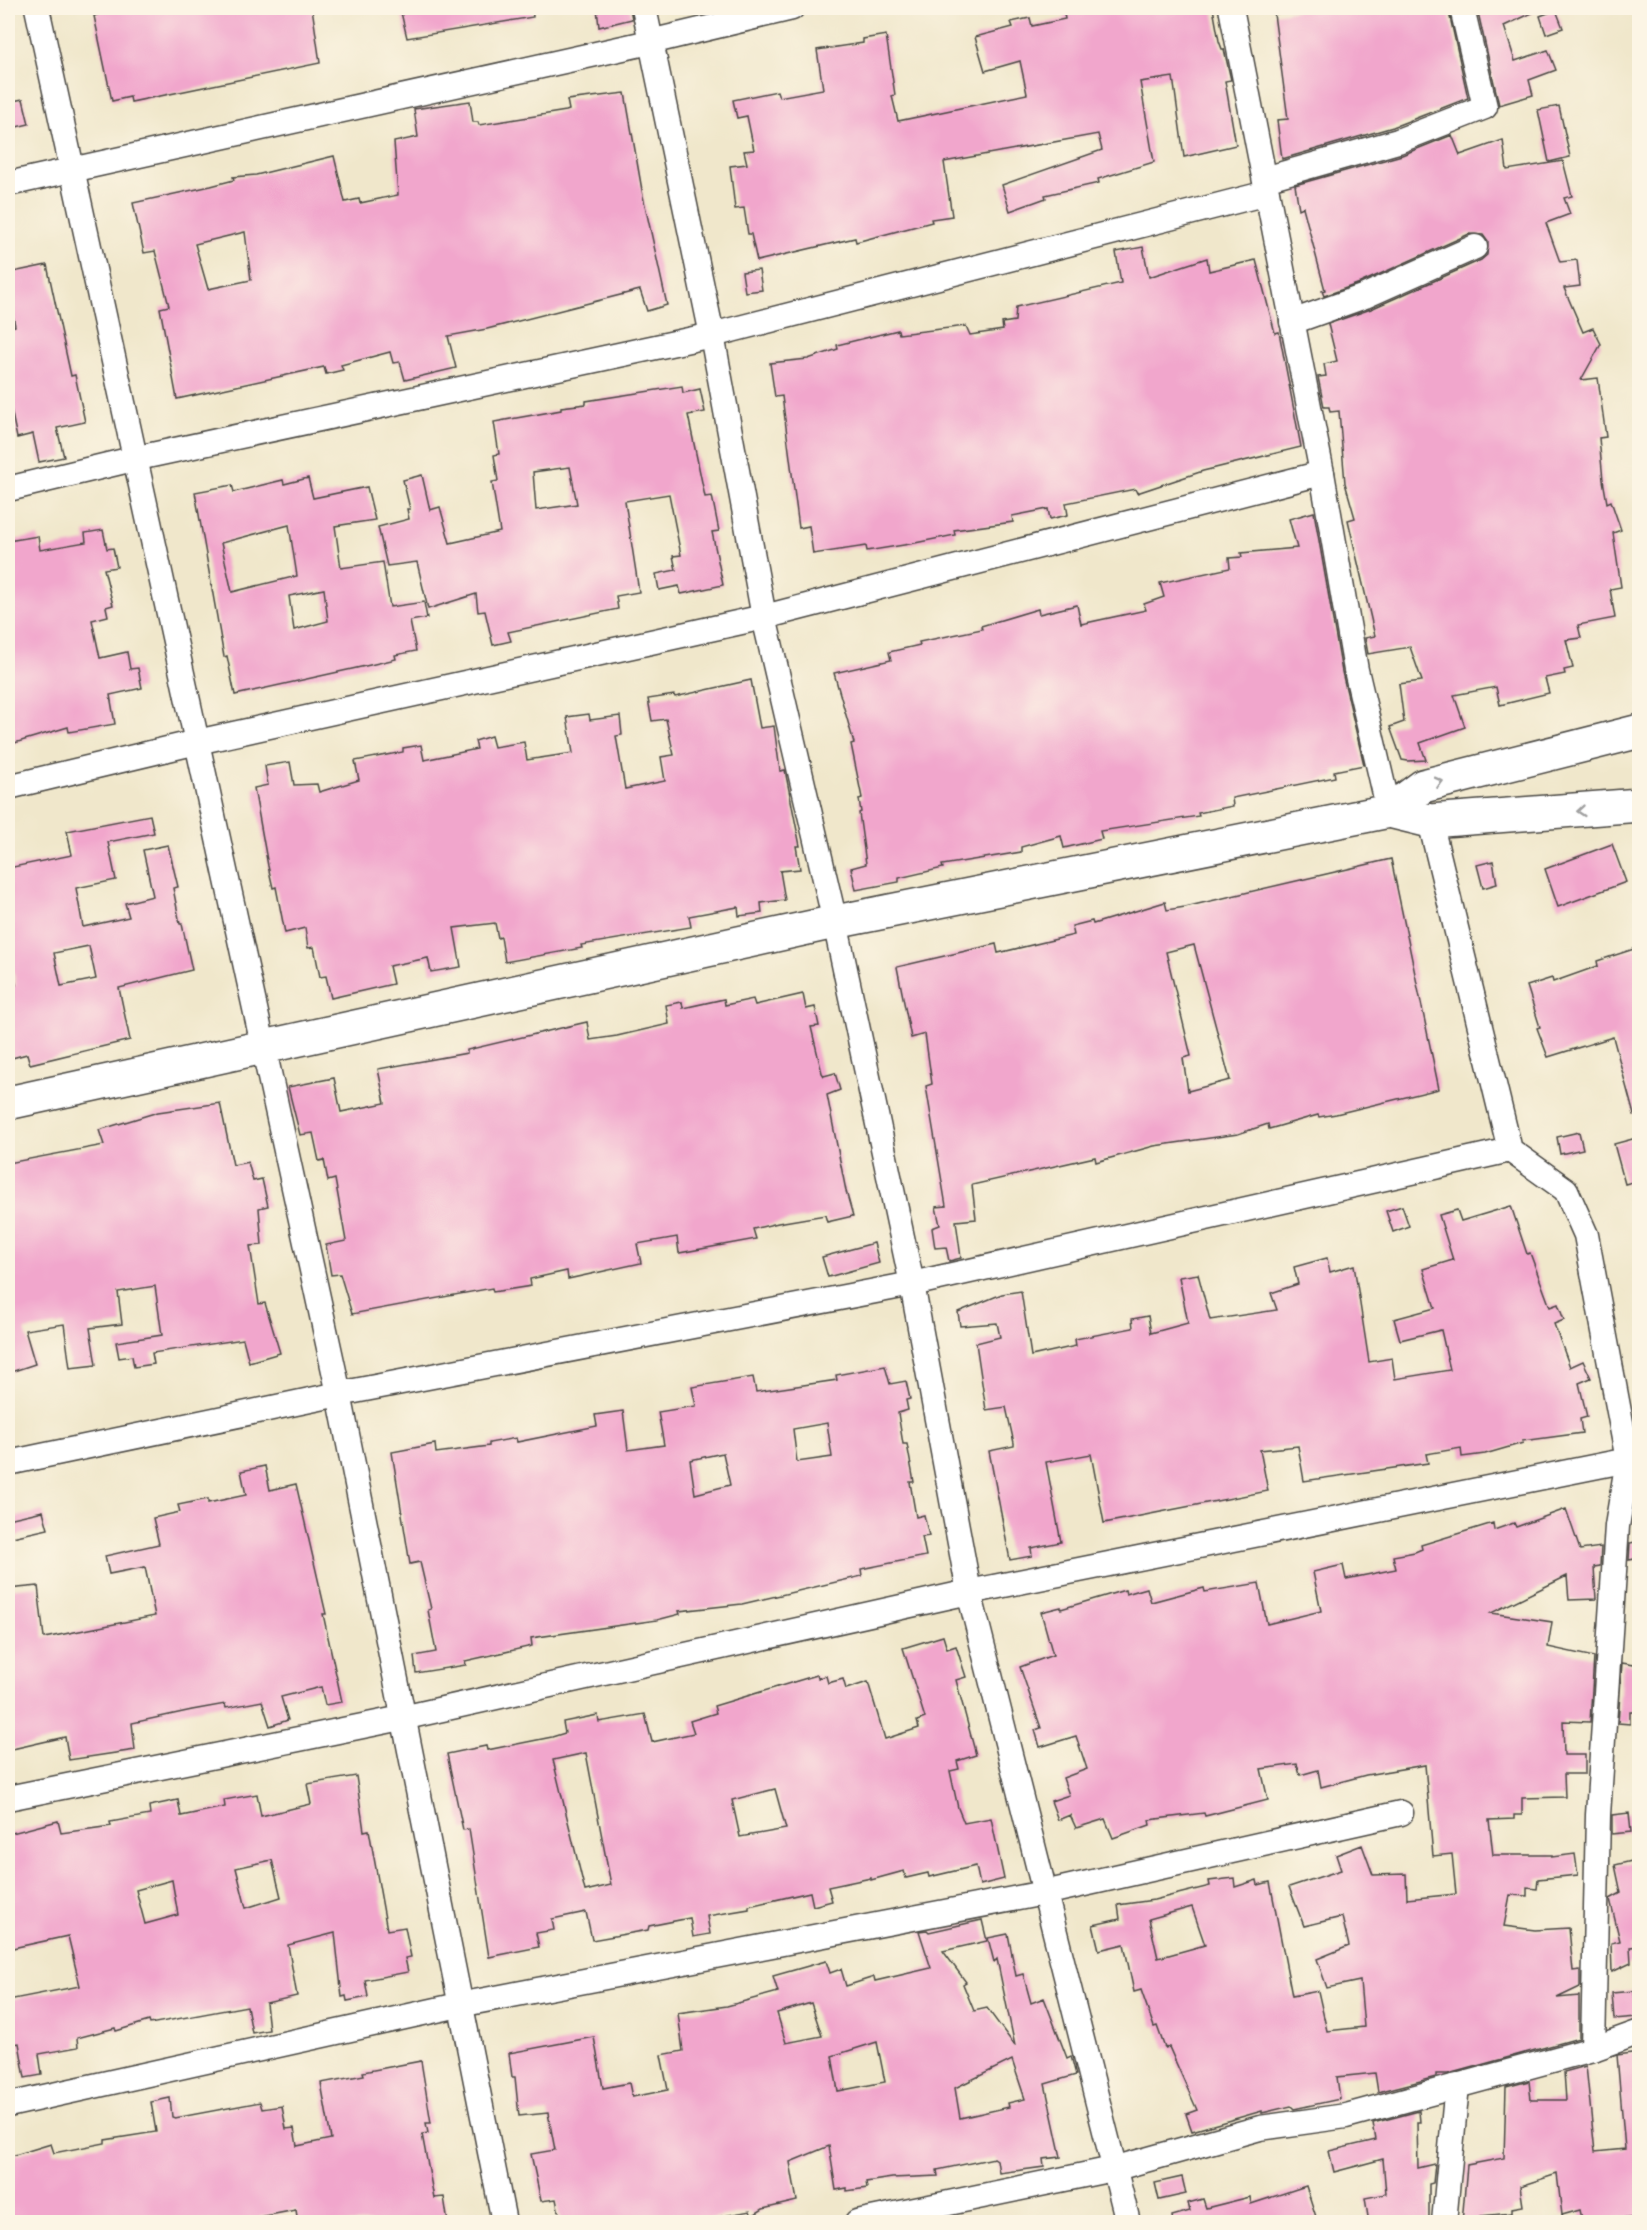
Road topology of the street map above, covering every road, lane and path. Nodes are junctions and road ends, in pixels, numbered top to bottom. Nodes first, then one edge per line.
1 (37, 8) edge
2 (644, 8) edge
3 (792, 8) edge
4 (1232, 8) edge
5 (1462, 8) edge
6 (650, 42) junction
7 (71, 170) junction
8 (8, 184) edge
9 (1266, 186) junction
10 (1475, 247) dead end
11 (1292, 322) junction
12 (712, 335) junction
13 (133, 459) junction
14 (1322, 473) junction
15 (8, 489) edge
16 (764, 617) junction
17 (1640, 731) edge
18 (197, 742) junction
19 (8, 787) edge
20 (1640, 805) edge
21 (1389, 811) junction
22 (1430, 821) junction
23 (835, 922) junction
24 (262, 1047) junction
25 (8, 1103) edge
26 (1510, 1150) junction
27 (912, 1284) junction
28 (339, 1394) junction
29 (1628, 1460) junction
30 (8, 1463) edge
31 (969, 1592) junction
32 (402, 1718) junction
33 (8, 1798) edge
34 (1401, 1813) dead end
35 (1044, 1893) junction
36 (459, 2005) junction
37 (1640, 2032) edge
38 (1593, 2049) junction
39 (1457, 2085) junction
40 (8, 2105) edge
41 (1113, 2169) junction
42 (504, 2223) edge
43 (857, 2223) edge
44 (1128, 2223) edge
45 (1444, 2223) edge

1 - 7 street
2 - 6 street
3 - 6 street
4 - 9 street
5 - 9 street
6 - 7 street
6 - 12 street
7 - 8 street
7 - 13 street
9 - 11 street
9 - 12 street
10 - 11 street
11 - 14 street
12 - 13 street
12 - 16 street
13 - 15 street
13 - 18 street
14 - 16 street
14 - 21 street
16 - 18 street
16 - 23 street
21 -> 17 main road
18 - 19 street
18 - 24 street
20 -> 22 main road
21 - 22 main road
21 - 23 main road
22 - 26 street
23 - 24 main road
23 - 27 street
24 - 25 main road
24 - 28 street
26 - 27 street
26 - 29 street
27 - 28 street
27 - 31 street
28 - 30 street
28 - 32 street
29 - 31 street
29 - 38 street
31 - 32 street
31 - 35 street
32 - 33 street
32 - 36 street
34 - 35 street
35 - 36 street
35 - 41 street
36 - 40 street
36 - 42 street
37 - 38 street
38 - 39 street
39 - 41 street
39 - 45 street
41 - 43 street
41 - 44 street

